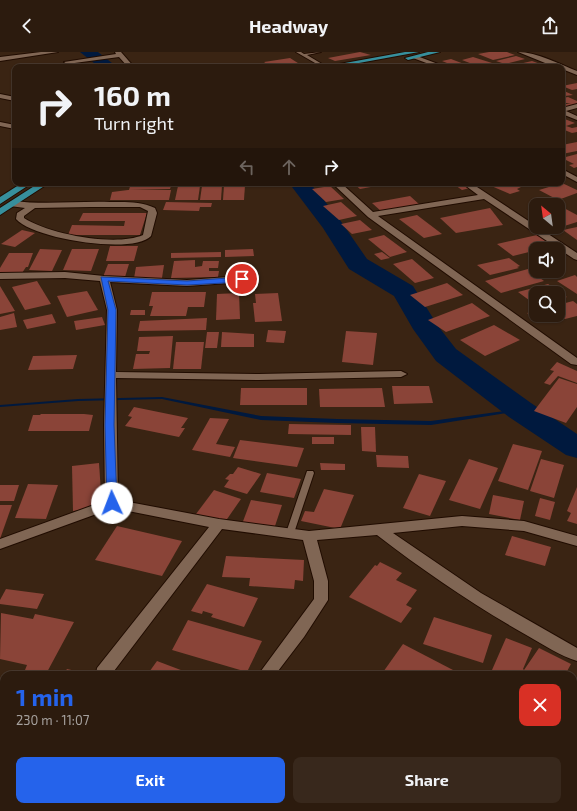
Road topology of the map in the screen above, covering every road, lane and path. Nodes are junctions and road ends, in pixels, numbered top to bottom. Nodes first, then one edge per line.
1 (55, 52) edge
2 (60, 52) edge
3 (298, 52) edge
4 (319, 52) edge
5 (437, 52) edge
6 (521, 52) edge
7 (118, 54) edge
8 (415, 54) edge
9 (303, 55) junction
10 (17, 57) junction
11 (0, 59) edge
12 (70, 63) edge
13 (128, 64) edge
14 (320, 64) edge
15 (347, 64) edge
16 (367, 64) edge
17 (437, 64) edge
18 (553, 64) edge
19 (8, 65) dead end
20 (565, 68) edge
21 (577, 73) edge
22 (0, 96) edge
23 (12, 98) edge
24 (577, 106) edge
25 (565, 110) edge
26 (565, 112) edge
27 (577, 118) edge
28 (0, 124) edge
29 (12, 126) edge
30 (565, 173) edge
31 (577, 180) edge
32 (23, 186) edge
33 (40, 186) edge
34 (339, 186) edge
35 (470, 186) edge
36 (484, 196) junction
37 (0, 201) edge
38 (13, 204) junction
39 (34, 206) junction
40 (0, 212) edge
41 (371, 215) junction
42 (577, 257) edge
43 (0, 276) edge
44 (104, 279) junction
45 (242, 279) dead end
46 (575, 362) dead end
47 (401, 374) dead end
48 (112, 375) junction
49 (310, 473) dead end
50 (112, 503) junction
51 (219, 524) junction
52 (380, 530) junction
53 (290, 533) junction
54 (309, 536) junction
55 (577, 541) edge
56 (0, 544) edge
57 (577, 655) edge
58 (105, 671) edge
59 (269, 671) edge

1 - 10 street
2 - 12 street
3 - 9 lane
4 - 9 lane
5 - 8 main road
6 - 18 street
7 - 12 street
7 - 13 street
8 - 15 main road
8 - 16 main road
8 - 17 street
9 - 14 lane
10 - 11 street
10 - 19 street
20 - 21 street
22 - 23 street
24 - 25 street
26 - 27 street
28 - 29 street
30 - 31 street
32 - 37 main road
33 - 38 main road
34 - 41 street
35 - 36 street
36 - 41 street
36 - 42 street
38 - 39 street
38 - 40 main road
39 - 39 street
41 - 46 street
43 - 44 street
44 - 45 street
44 - 48 street
47 - 48 street
48 - 50 street
49 - 53 lane
50 - 51 street
50 - 56 street
51 - 53 street
51 - 58 street
52 - 54 street
52 - 55 street
52 - 57 street
53 - 54 street
54 - 59 street

